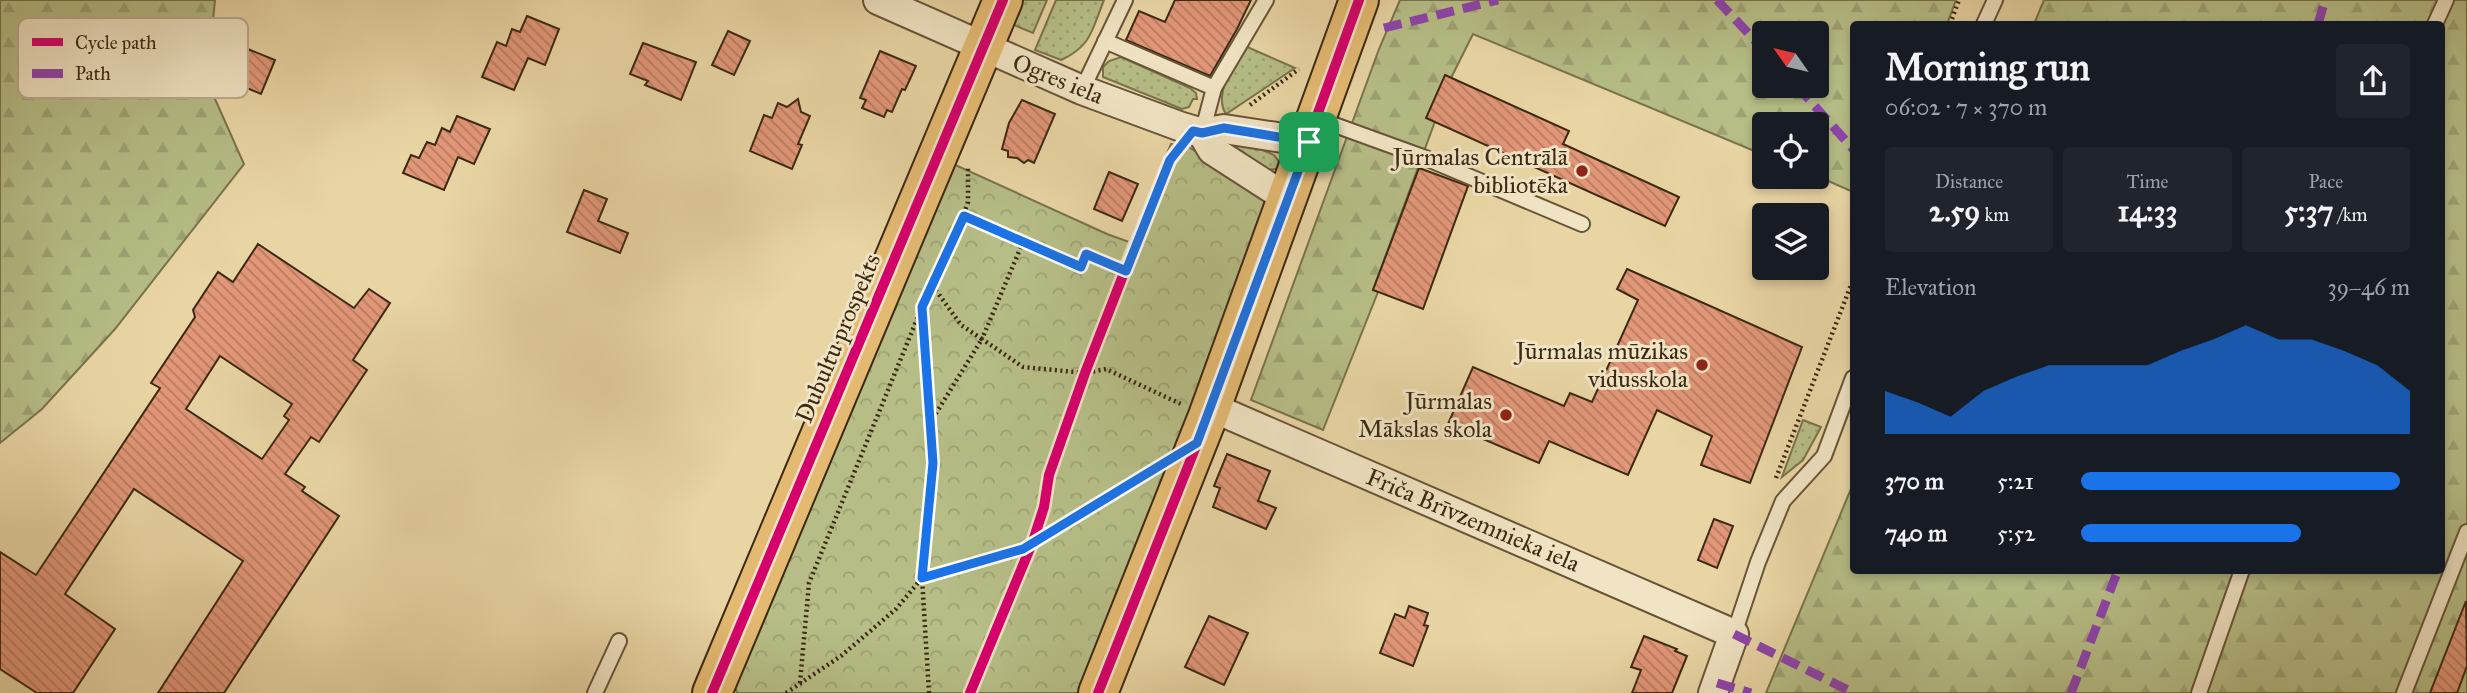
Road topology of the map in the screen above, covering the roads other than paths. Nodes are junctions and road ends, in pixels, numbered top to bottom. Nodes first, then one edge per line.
1 (878, 0) edge
2 (1003, 0) edge
3 (1125, 0) edge
4 (1266, 0) edge
5 (1359, 0) edge
6 (1995, 0) edge
7 (2446, 0) edge
8 (1985, 21) edge
9 (2436, 21) edge
10 (1105, 41) junction
11 (982, 48) junction
12 (1214, 88) junction
13 (1082, 90) junction
14 (1205, 124) junction
15 (1313, 131) junction
16 (1289, 199) junction
17 (1582, 224) dead end
18 (1850, 386) edge
19 (1205, 422) junction
20 (2467, 532) edge
21 (2241, 574) edge
22 (1734, 634) junction
23 (619, 641) dead end
24 (595, 693) edge
25 (712, 693) edge
26 (1098, 693) edge
27 (1713, 693) edge
28 (2199, 693) edge
29 (2404, 693) edge

1 - 11 street, Ogres iela
2 - 11 main road, Dubultu prospekts
3 - 10 lane
4 - 12 lane
5 - 15 main road
6 - 8 lane
7 - 9 lane
10 - 12 lane
10 - 13 lane
11 - 13 street, Ogres iela
11 - 25 main road, Dubultu prospekts
12 - 14 lane
13 - 14 street, Ogres iela
14 - 15 street, Ogres iela
14 - 16 street, Ogres iela
15 - 16 main road
15 - 17 lane
16 - 19 main road
18 - 22 lane
19 - 22 street, Friča Brīvzemnieka iela
19 - 26 main road
20 - 29 lane
21 - 28 lane
22 - 27 street
23 - 24 lane

